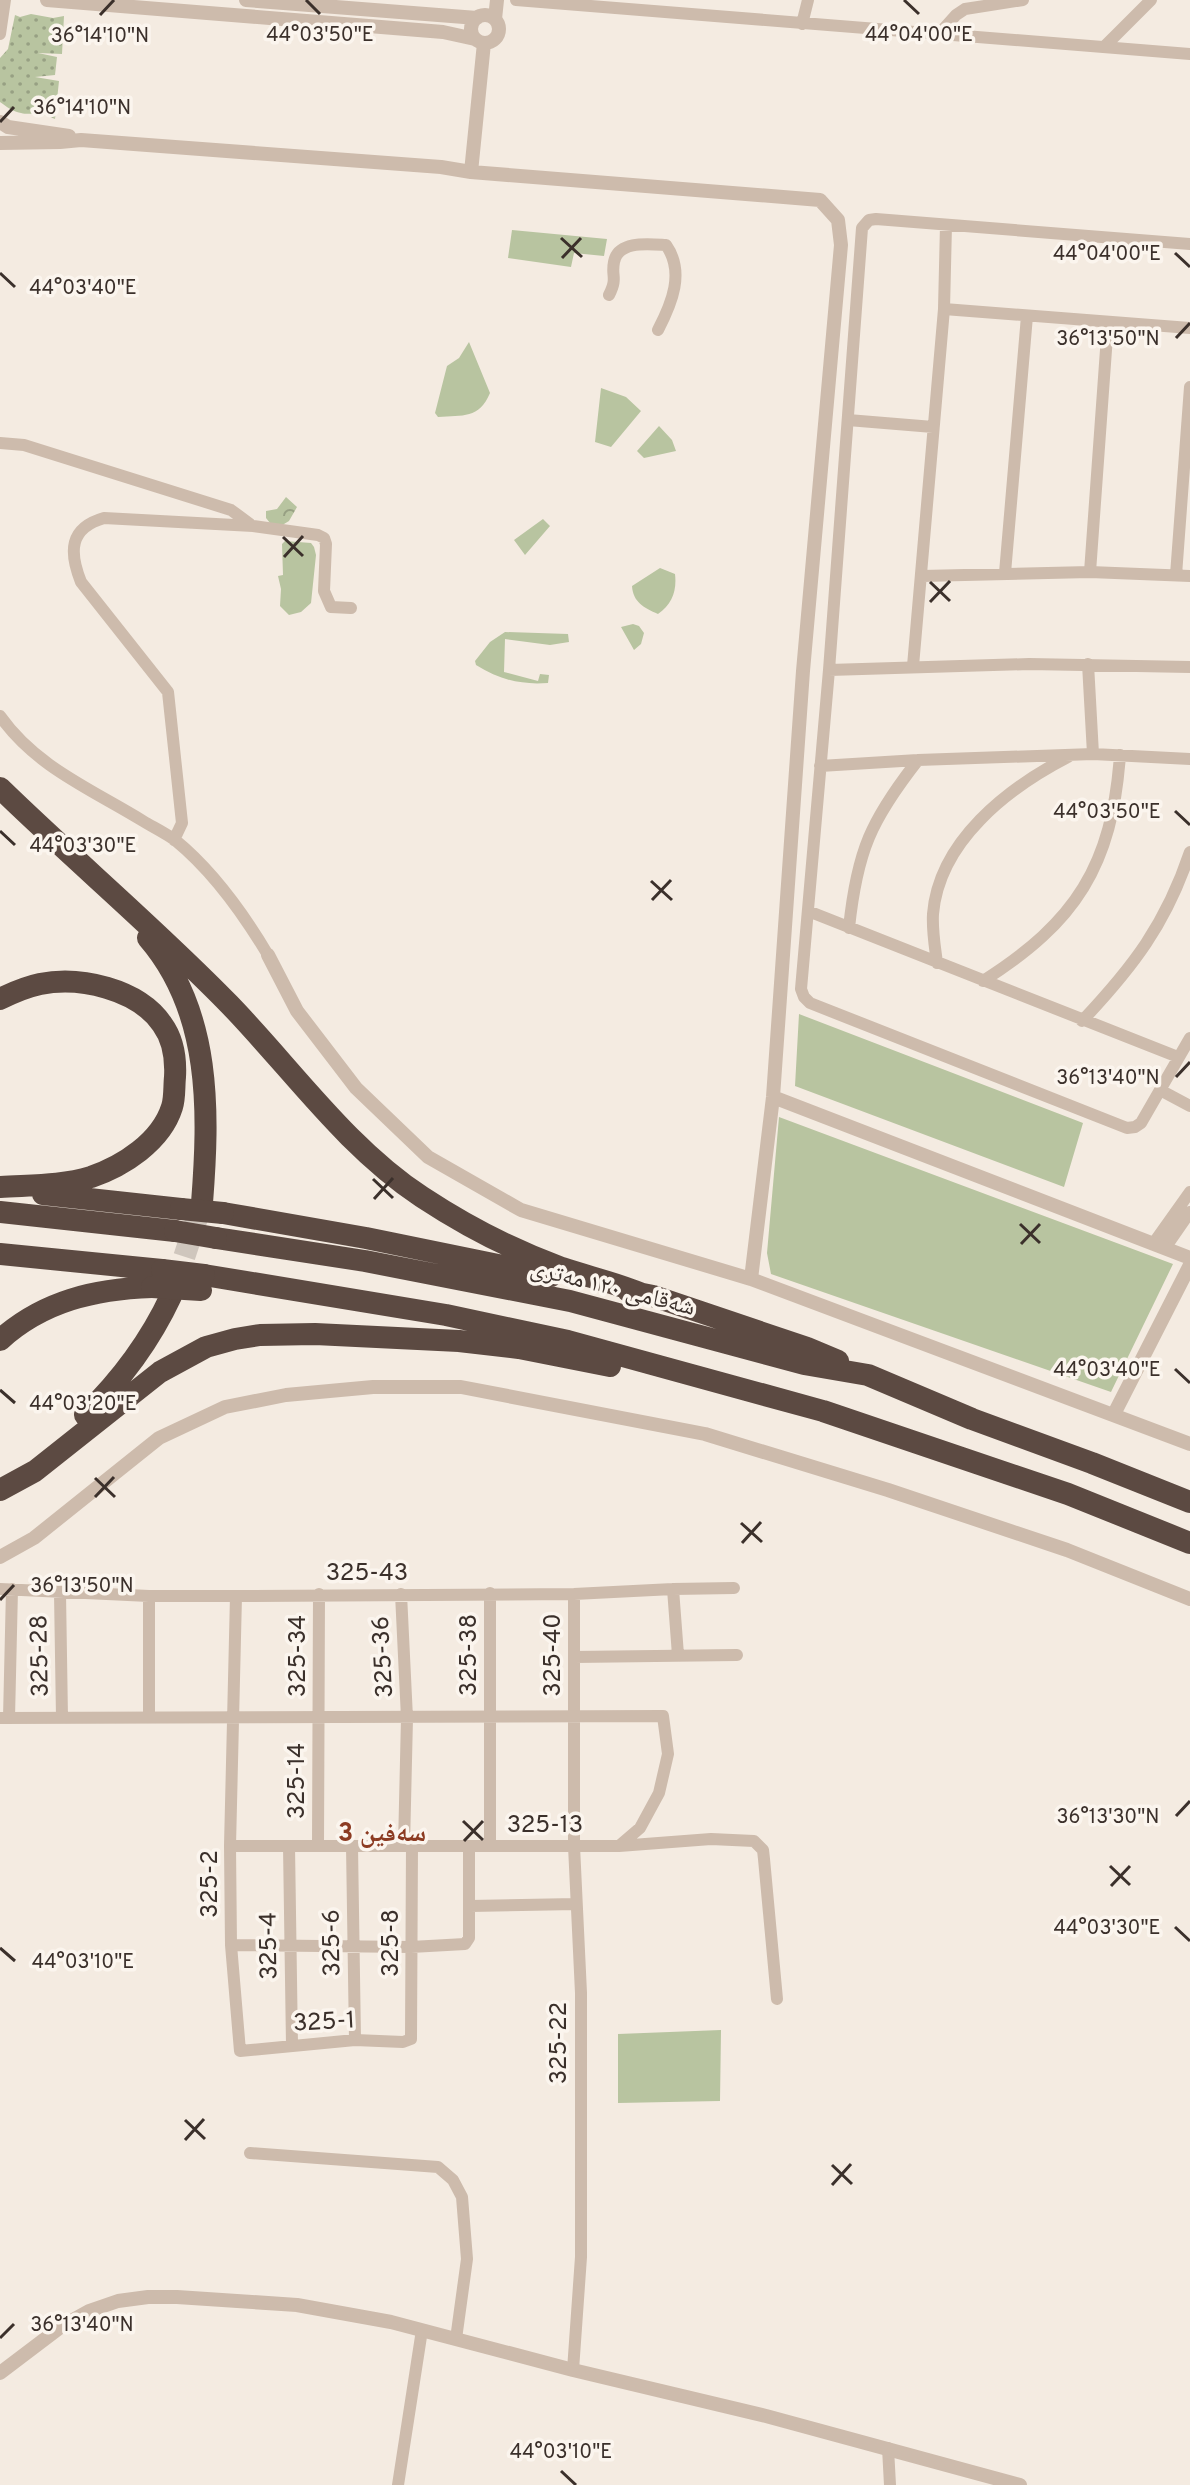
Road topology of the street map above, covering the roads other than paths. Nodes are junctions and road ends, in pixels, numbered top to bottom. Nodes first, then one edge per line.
1 (5, 0) edge
2 (47, 0) edge
3 (57, 0) edge
4 (246, 0) edge
5 (478, 0) edge
6 (497, 0) edge
7 (516, 0) edge
8 (808, 0) edge
9 (1023, 0) edge
10 (1151, 0) edge
11 (180, 5) edge
12 (484, 18) junction
13 (802, 24) junction
14 (0, 34) edge
15 (939, 34) junction
16 (480, 41) junction
17 (1104, 47) junction
18 (1190, 54) edge
19 (0, 122) edge
20 (81, 140) junction
21 (0, 143) edge
22 (471, 172) junction
23 (946, 225) junction
24 (1190, 244) edge
25 (609, 295) dead end
26 (944, 309) junction
27 (1027, 316) junction
28 (1108, 322) junction
29 (1190, 328) edge
30 (658, 330) dead end
31 (1190, 387) edge
32 (848, 420) junction
33 (933, 427) junction
34 (0, 443) edge
35 (253, 526) junction
36 (1090, 572) junction
37 (1005, 573) junction
38 (1176, 575) junction
39 (922, 576) junction
40 (1190, 576) edge
41 (351, 608) dead end
42 (1088, 664) junction
43 (913, 666) junction
44 (1190, 667) edge
45 (829, 670) junction
46 (0, 716) edge
47 (1093, 754) junction
48 (1073, 755) junction
49 (1120, 755) junction
50 (1190, 759) edge
51 (918, 760) junction
52 (820, 766) junction
53 (0, 788) edge
54 (174, 840) junction
55 (1190, 852) edge
56 (99, 881) junction
57 (808, 911) junction
58 (849, 928) junction
59 (268, 955) joint
60 (937, 963) junction
61 (983, 981) junction
62 (0, 999) edge
63 (1082, 1021) junction
64 (1190, 1038) edge
65 (1178, 1057) junction
66 (1160, 1090) junction
67 (773, 1097) junction
68 (1190, 1106) edge
69 (0, 1188) edge
70 (1190, 1192) edge
71 (191, 1206) junction
72 (0, 1212) edge
73 (1190, 1212) edge
74 (1174, 1224) junction
75 (1159, 1246) junction
76 (0, 1254) edge
77 (41, 1257) junction
78 (1190, 1258) edge
79 (0, 1262) edge
80 (1190, 1265) edge
81 (751, 1279) junction
82 (161, 1284) junction
83 (642, 1294) junction
84 (0, 1340) edge
85 (868, 1375) junction
86 (823, 1411) junction
87 (1114, 1414) junction
88 (1190, 1444) edge
89 (0, 1483) edge
90 (0, 1490) edge
91 (1190, 1502) edge
92 (1190, 1543) edge
93 (0, 1557) edge
94 (734, 1588) dead end
95 (6, 1589) edge
96 (673, 1589) junction
97 (60, 1593) junction
98 (490, 1593) junction
99 (319, 1594) junction
100 (401, 1594) junction
101 (574, 1594) junction
102 (149, 1596) junction
103 (236, 1596) junction
104 (1190, 1599) edge
105 (678, 1655) junction
106 (737, 1655) dead end
107 (574, 1657) junction
108 (490, 1716) junction
109 (574, 1716) junction
110 (234, 1717) junction
111 (319, 1717) junction
112 (5, 1718) edge
113 (62, 1718) junction
114 (149, 1718) junction
115 (407, 1718) junction
116 (230, 1846) junction
117 (289, 1846) junction
118 (318, 1846) junction
119 (352, 1846) junction
120 (408, 1846) junction
121 (469, 1846) junction
122 (490, 1846) junction
123 (574, 1846) junction
124 (619, 1846) junction
125 (576, 1904) junction
126 (470, 1906) junction
127 (231, 1945) junction
128 (289, 1945) junction
129 (353, 1946) junction
130 (411, 1947) junction
131 (777, 1999) dead end
132 (411, 2039) joint
133 (355, 2040) junction
134 (292, 2045) junction
135 (240, 2051) joint
136 (250, 2153) dead end
137 (422, 2330) junction
138 (456, 2339) junction
139 (573, 2370) junction
140 (1, 2372) edge
141 (888, 2448) junction
142 (398, 2485) edge
143 (890, 2485) edge
144 (1020, 2485) edge

1 - 14 street
2 - 3 street
3 - 11 street
4 - 12 street
5 - 12 street
6 - 12 street
7 - 13 street
8 - 13 street
9 - 15 street
10 - 17 street
11 - 16 street
12 - 16 street
12 - 16 street
13 - 15 street
15 - 17 street
16 - 22 street
17 - 18 street
19 - 20 street
20 - 21 street
20 - 22 street
22 - 67 street
23 - 24 street
23 - 26 street
23 - 32 street
25 - 30 street
26 - 27 street
26 - 33 street
27 - 28 street
27 - 37 street
28 - 29 street
28 - 36 street
31 - 38 street
32 - 33 street
32 - 45 street
33 - 39 street
34 - 35 street
35 - 41 street
35 - 54 street
36 - 37 street
36 - 38 street
37 - 39 street
38 - 40 street
39 - 43 street
42 - 43 street
42 - 44 street
42 - 47 street
43 - 45 street
45 - 52 street
46 - 54 street
47 - 48 street
47 - 49 street
48 - 51 street
48 - 60 street
49 - 50 street
49 - 61 street
51 - 52 street
51 - 58 street
52 - 57 street
53 - 56 highway
54 - 59 street
55 - 63 street
56 - 71 highway
56 - 83 highway
57 - 58 street
57 - 66 street
58 - 60 street
59 - 81 street
60 - 61 street
61 - 63 street
62 - 69 highway
63 - 65 street
64 - 65 street
65 - 66 street
66 - 68 street
67 - 75 street
67 - 81 street
69 - 71 highway
70 - 74 street
71 - 83 highway, bridge
72 - 85 highway, شەقامی ١٢٠ مەتری, bridge
73 - 74 street
74 - 75 street
75 - 78 street
76 - 77 highway
77 - 79 highway
77 - 82 highway
80 - 87 street
81 - 87 street
82 - 84 highway
82 - 86 highway, bridge
82 - 89 highway
83 - 85 highway
85 - 91 highway, شەقامی ١٢٠ مەتری
86 - 90 highway
86 - 92 highway
87 - 88 street
93 - 104 street
94 - 96 street, 325-43
95 - 97 street, 325-43
95 - 112 street
96 - 101 street, 325-43
96 - 105 street
97 - 102 street, 325-43
97 - 113 street, 325-28
98 - 100 street, 325-43
98 - 101 street, 325-43
98 - 108 street, 325-38
99 - 100 street, 325-43
99 - 103 street, 325-43
99 - 111 street, 325-34
100 - 115 street, 325-36
101 - 107 street, 325-40
102 - 103 street, 325-43
102 - 114 street
103 - 110 street, 325-2
105 - 106 street
105 - 107 street
107 - 109 street, 325-40
108 - 109 street
108 - 115 street
108 - 122 street, 325-38
109 - 123 street, 325-22
109 - 124 street
110 - 111 street
110 - 114 street
110 - 116 street, 325-2
111 - 115 street
111 - 118 street, 325-14
112 - 113 street
113 - 114 street
115 - 120 street, 325-36
116 - 117 street, 325-13
116 - 127 street, 325-2
117 - 118 street, 325-13
117 - 128 street, 325-4
118 - 119 street, 325-13
119 - 120 street, 325-13
119 - 129 street, 325-6
120 - 121 street, 325-13
120 - 130 street, 325-8
121 - 122 street, 325-13
121 - 126 street
122 - 123 street, 325-13
123 - 124 street, 325-13
123 - 125 street, 325-22
124 - 131 street, 325-13
125 - 126 street
125 - 139 street, 325-22
126 - 130 street
127 - 128 street
127 - 135 street, 325-2
128 - 129 street
128 - 134 street, 325-4
129 - 130 street
129 - 133 street, 325-6
130 - 132 street, 325-8
132 - 133 street, 325-1
133 - 134 street, 325-1
134 - 135 street, 325-1
136 - 138 street
137 - 138 street
137 - 140 street
137 - 142 street
138 - 139 street
139 - 141 street
141 - 143 street
141 - 144 street

